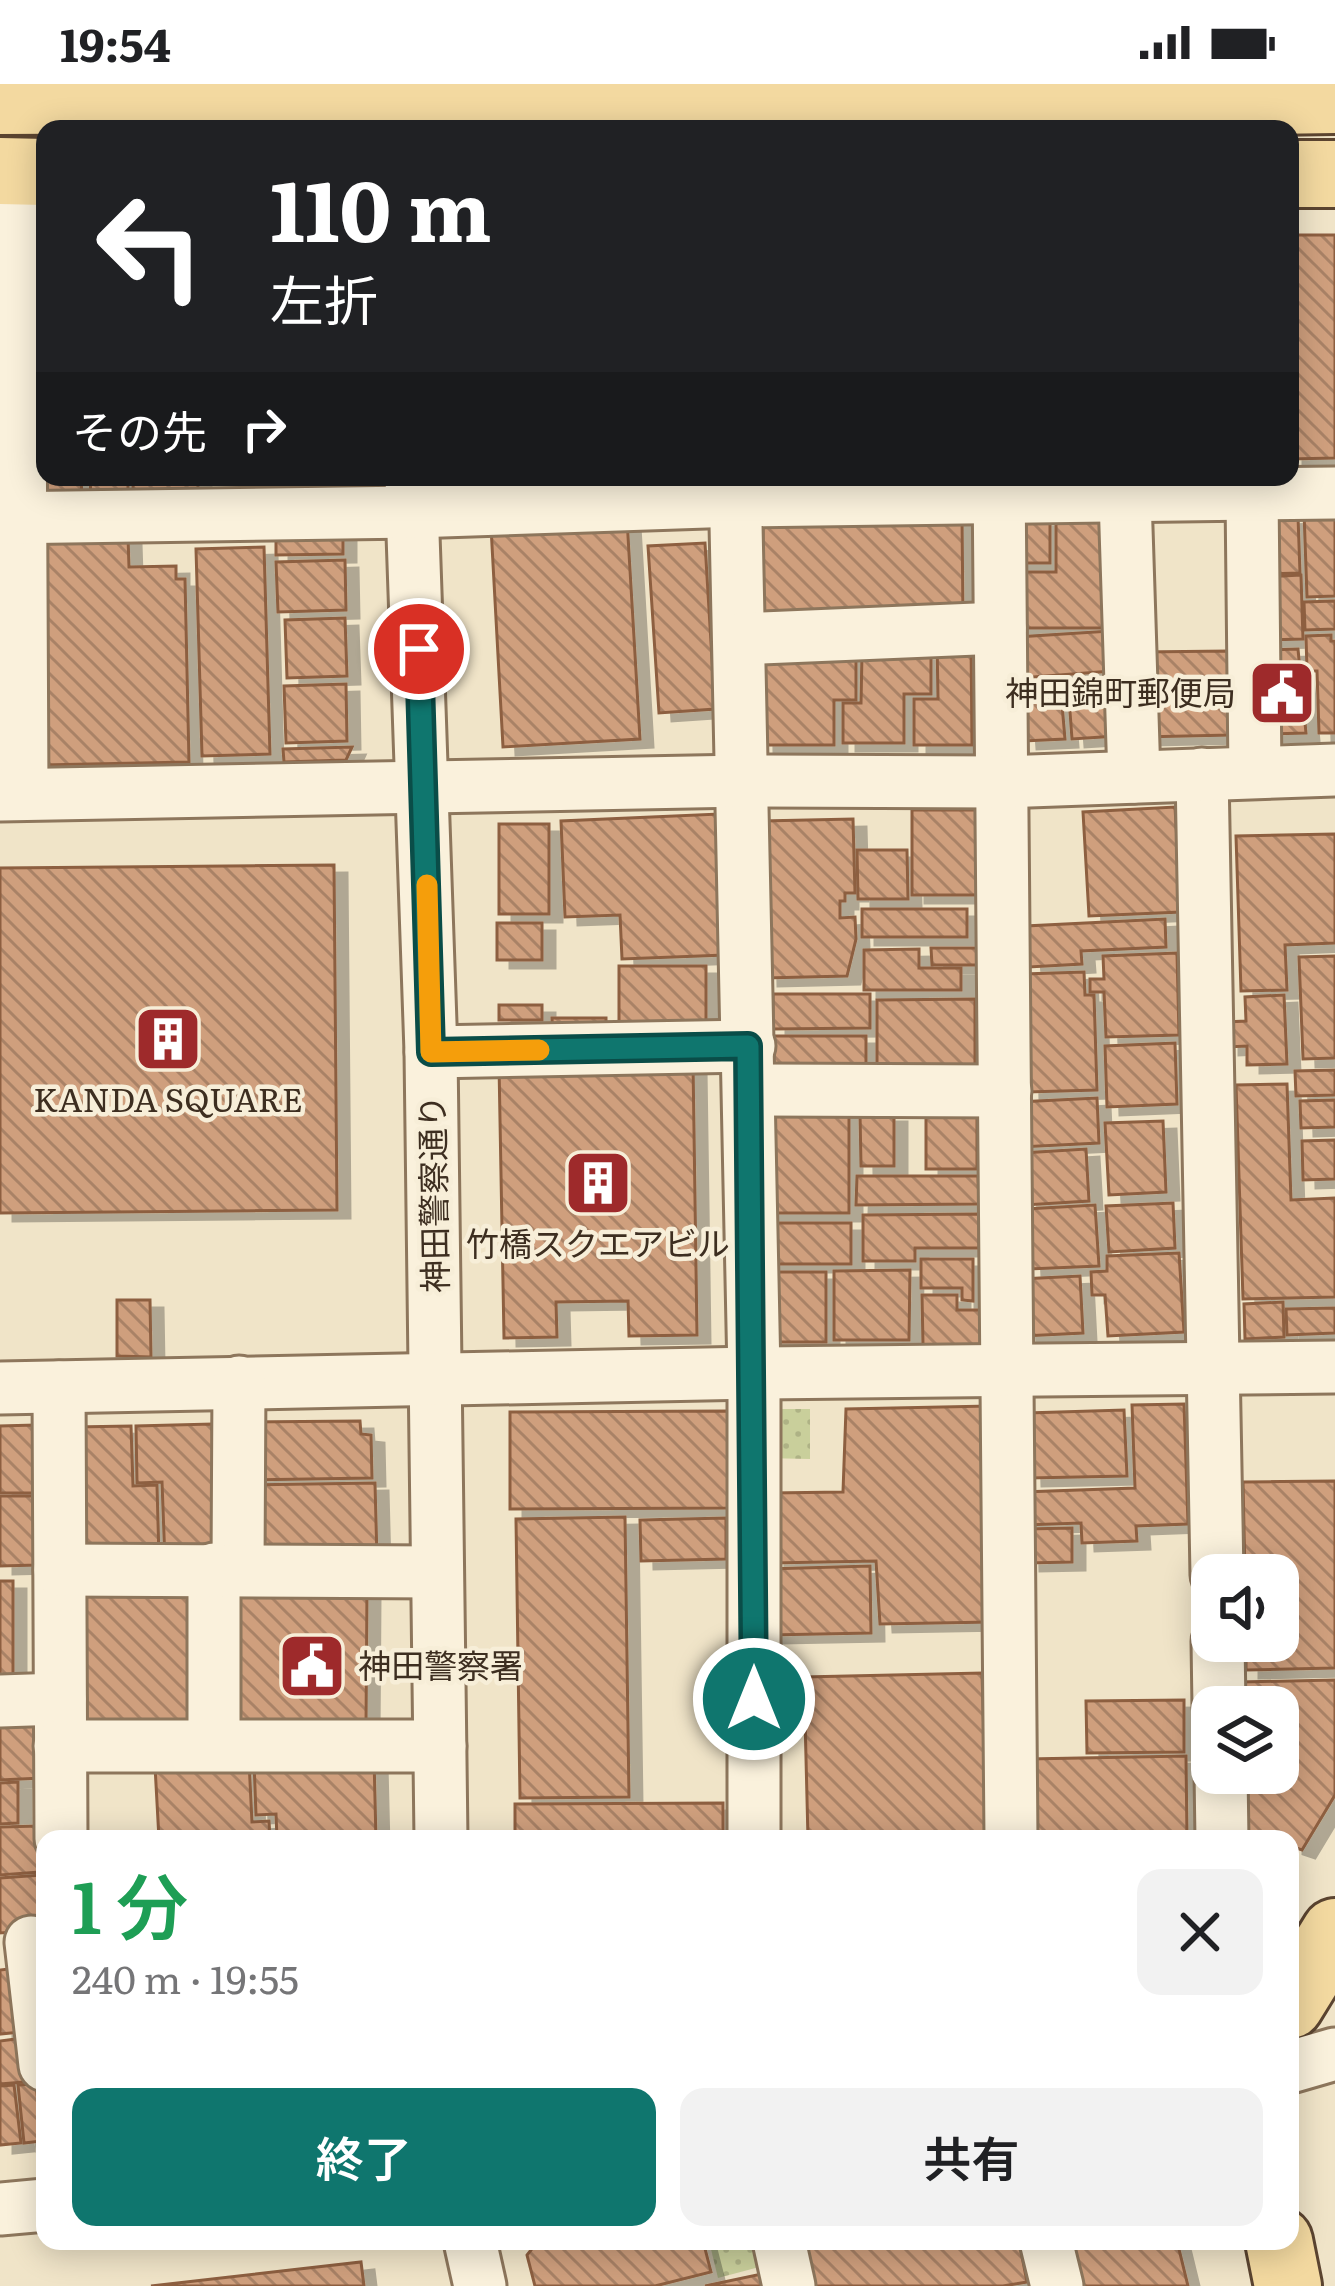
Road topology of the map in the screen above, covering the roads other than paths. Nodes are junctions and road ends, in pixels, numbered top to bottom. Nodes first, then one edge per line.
1 (12, 95) edge
2 (914, 96) edge
3 (1335, 100) edge
4 (392, 104) edge
5 (22, 171) edge
6 (1335, 174) edge
7 (1299, 175) edge
8 (1198, 486) edge
9 (1000, 488) edge
10 (735, 489) edge
11 (1335, 493) edge
12 (412, 494) edge
13 (1252, 494) junction
14 (218, 495) edge
15 (1124, 497) junction
16 (10, 518) edge
17 (1000, 628) junction
18 (740, 639) junction
19 (1335, 770) edge
20 (1255, 772) junction
21 (1202, 774) junction
22 (1134, 777) junction
23 (744, 781) junction
24 (1000, 782) junction
25 (424, 787) junction
26 (11, 795) edge
27 (431, 1052) junction
28 (749, 1068) junction
29 (1005, 1091) junction
30 (1335, 1367) edge
31 (1214, 1369) junction
32 (1006, 1372) junction
33 (754, 1373) junction
34 (437, 1380) junction
35 (239, 1382) junction
36 (59, 1387) junction
37 (0, 1388) edge
38 (1217, 1554) edge
39 (226, 1568) junction
40 (60, 1570) junction
41 (437, 1572) junction
42 (0, 1701) edge
43 (60, 1722) junction
44 (214, 1744) junction
45 (440, 1746) junction
46 (1221, 1794) edge
47 (61, 1830) edge
48 (441, 1830) edge
49 (754, 1830) edge
50 (1011, 1830) edge
51 (1222, 1830) edge
52 (1335, 1932) edge
53 (26, 1943) edge
54 (1299, 1990) edge
55 (36, 2007) edge
56 (1335, 2054) edge
57 (1299, 2064) edge
58 (1335, 2079) edge
59 (1299, 2080) edge
60 (36, 2206) edge
61 (0, 2209) edge
62 (472, 2250) edge
63 (781, 2250) edge
64 (1048, 2250) edge
65 (1281, 2250) edge
66 (480, 2286) edge
67 (789, 2286) edge
68 (1057, 2286) edge
69 (1288, 2286) edge

1 - 4 main road
2 - 3 main road
2 - 4 main road
5 - 16 street
6 - 7 main road
8 - 13 street
8 - 15 street
9 - 10 street
9 - 15 street
9 - 17 street
10 - 12 street
10 - 18 street
11 - 13 street
12 - 14 street
12 - 25 street, 神田警察通り
13 - 20 street
14 - 16 street
15 - 22 street
16 - 26 street
17 - 18 street
17 - 24 street
18 - 23 street
19 - 20 street
20 - 21 street
21 - 22 street
21 - 31 street
22 - 24 street
23 - 24 street
23 - 25 street
23 - 28 street
24 - 29 street
25 - 26 street
25 - 27 street, 神田警察通り
27 - 28 street
27 - 34 street, 神田警察通り
28 - 29 street
28 - 33 street
29 - 32 street
30 - 31 street
31 - 32 street
31 - 38 street
32 - 33 street
32 - 50 street
33 - 34 street
33 - 49 street
34 - 35 street
34 - 41 street, 神田警察通り
35 - 36 street
35 - 39 street
36 - 37 street
36 - 40 street
39 - 40 street
39 - 41 street
39 - 44 street
40 - 43 street
41 - 45 street, 神田警察通り
42 - 43 street
43 - 44 street
43 - 47 street
44 - 45 street
45 - 48 street, 神田警察通り
46 - 51 street
52 - 54 main road
53 - 55 street
56 - 57 street
58 - 59 street
60 - 61 street
62 - 66 street
63 - 67 street
64 - 68 street
65 - 69 main road

